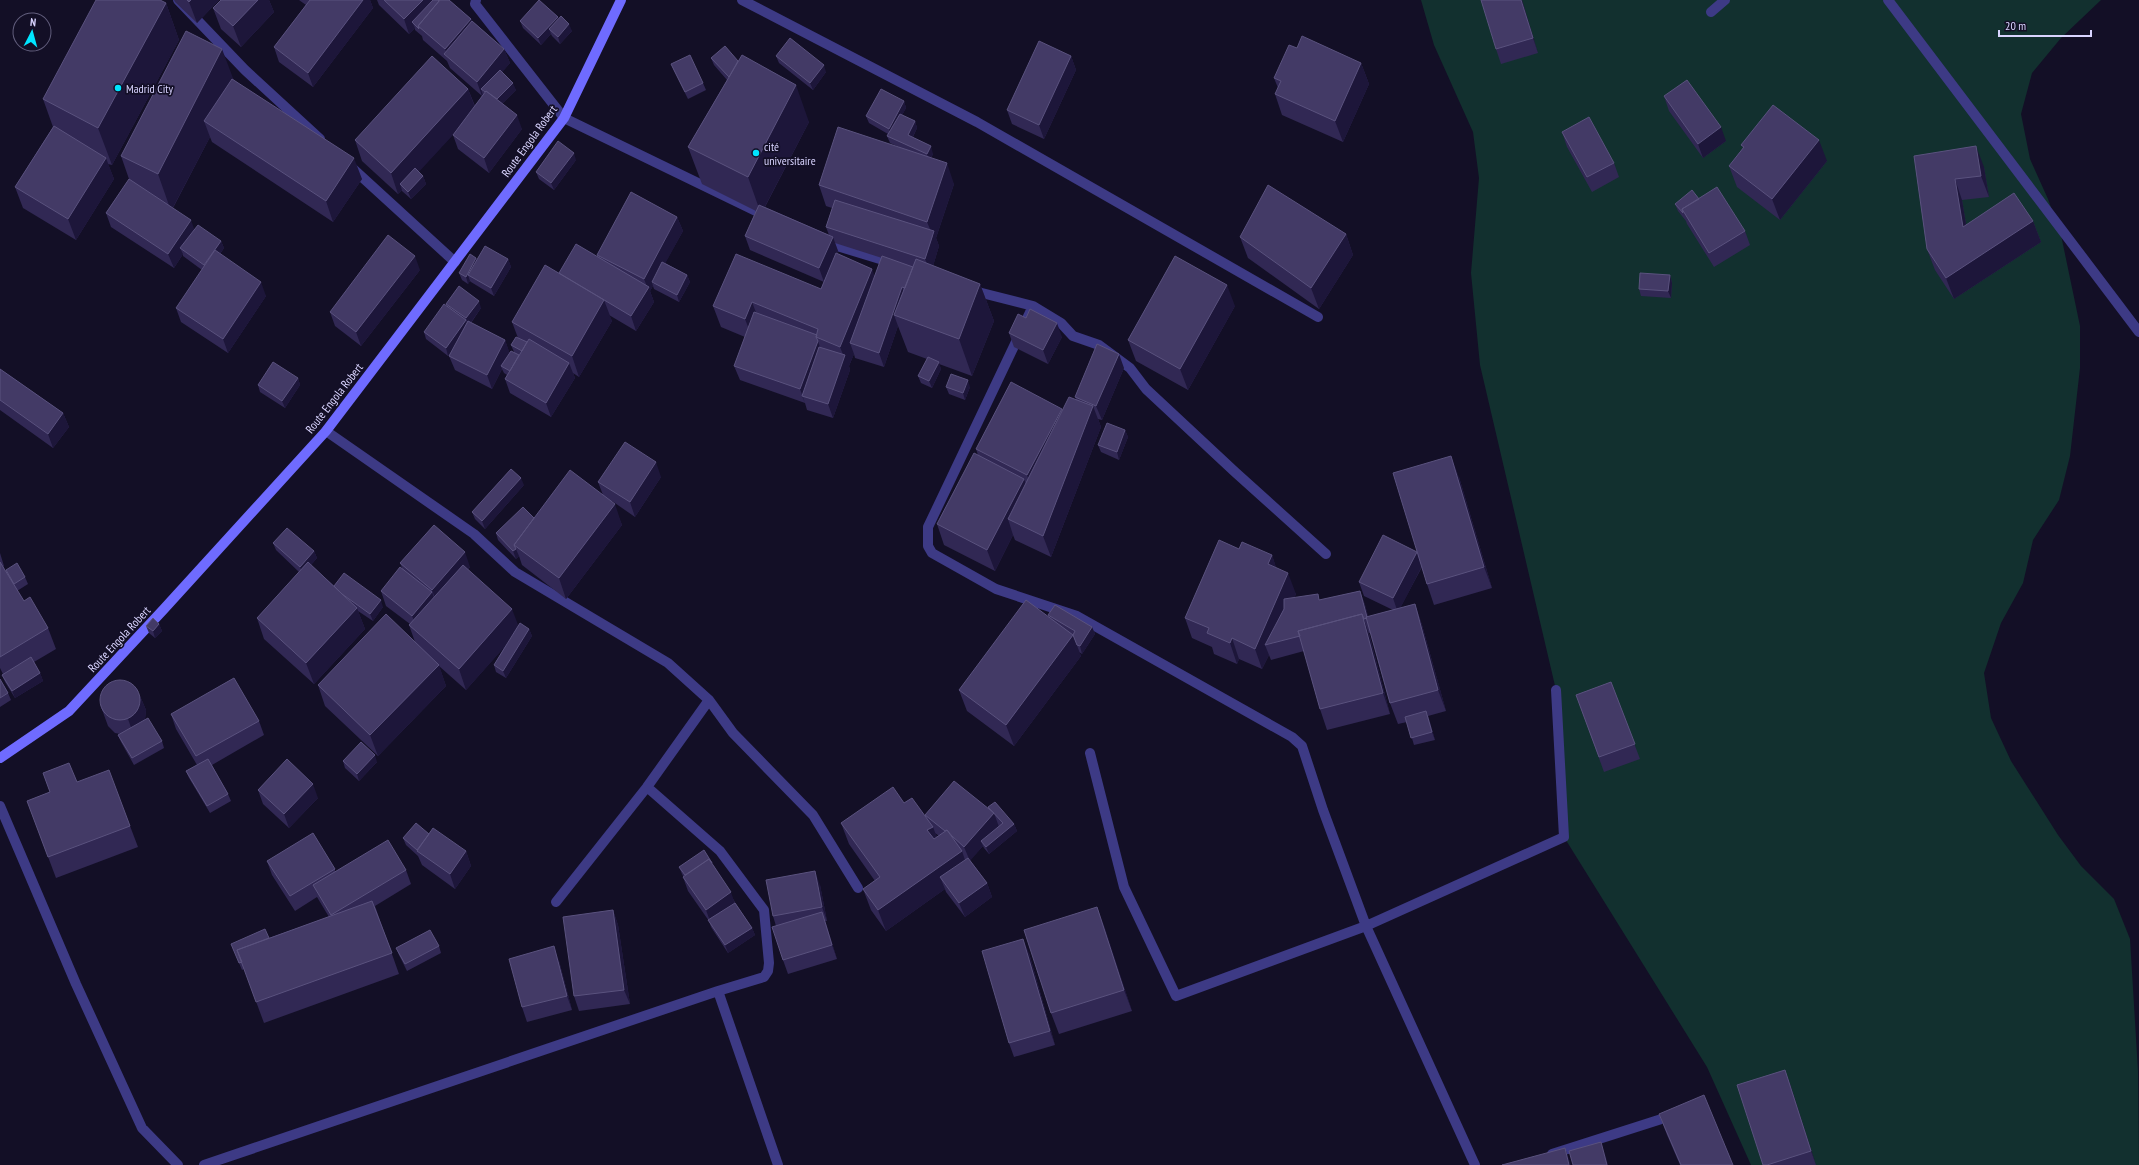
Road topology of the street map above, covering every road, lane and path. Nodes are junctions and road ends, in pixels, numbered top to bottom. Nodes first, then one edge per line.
1 (178, 0) edge
2 (476, 0) edge
3 (621, 0) edge
4 (742, 0) edge
5 (1725, 0) edge
6 (1888, 0) edge
7 (1711, 12) dead end
8 (564, 118) junction
9 (326, 144) edge
10 (344, 160) edge
11 (774, 220) edge
12 (817, 239) edge
13 (455, 262) junction
14 (905, 268) edge
15 (962, 288) edge
16 (1033, 306) junction
17 (1318, 318) dead end
18 (2139, 332) edge
19 (326, 431) junction
20 (1326, 554) dead end
21 (1556, 690) dead end
22 (709, 700) junction
23 (1090, 753) dead end
24 (0, 758) edge
25 (647, 787) junction
26 (0, 806) edge
27 (858, 888) dead end
28 (556, 902) dead end
29 (1366, 926) junction
30 (718, 991) junction
31 (1687, 1110) edge
32 (1540, 1158) edge
33 (178, 1165) edge
34 (204, 1165) edge
35 (778, 1165) edge
36 (1475, 1165) edge

1 - 9 street
2 - 8 street
3 - 8 street, Route Engola Robert
4 - 17 street
5 - 7 street
6 - 18 street
8 - 11 street
8 - 13 street, Route Engola Robert
10 - 13 street
12 - 14 street
13 - 19 street, Route Engola Robert
15 - 16 street
16 - 20 street
16 - 29 street
19 - 22 street
19 - 24 street, Route Engola Robert
21 - 29 street
22 - 25 street
22 - 27 street
23 - 29 street
25 - 28 street
25 - 30 street
26 - 33 street
29 - 36 street
30 - 34 street
30 - 35 street
31 - 32 street

